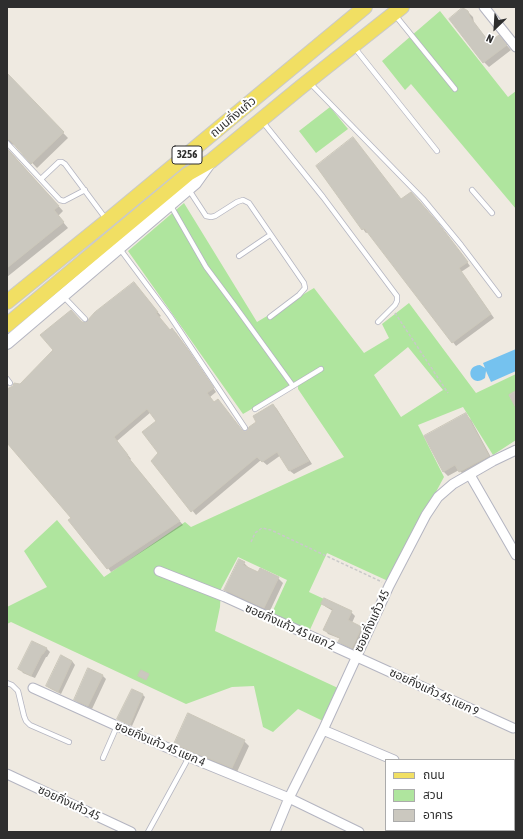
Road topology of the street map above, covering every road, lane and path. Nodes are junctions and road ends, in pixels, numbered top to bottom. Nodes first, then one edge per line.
1 (365, 7) edge
2 (484, 7) edge
3 (398, 10) edge
4 (353, 46) junction
5 (516, 47) edge
6 (309, 81) junction
7 (455, 89) dead end
8 (261, 120) junction
9 (7, 143) edge
10 (437, 151) dead end
11 (211, 161) junction
12 (41, 179) junction
13 (188, 189) junction
14 (85, 190) junction
15 (472, 190) dead end
16 (170, 204) junction
17 (492, 213) dead end
18 (107, 221) junction
19 (270, 235) junction
20 (119, 248) junction
21 (239, 256) dead end
22 (62, 295) junction
23 (499, 295) dead end
24 (7, 302) edge
25 (391, 308) junction
26 (270, 317) dead end
27 (85, 319) dead end
28 (378, 322) dead end
29 (7, 325) edge
30 (7, 342) edge
31 (321, 369) dead end
32 (293, 386) junction
33 (448, 393) dead end
34 (255, 409) dead end
35 (244, 428) dead end
36 (516, 450) edge
37 (470, 475) junction
38 (251, 542) dead end
39 (516, 555) edge
40 (158, 571) dead end
41 (389, 586) junction
42 (356, 656) junction
43 (7, 683) edge
44 (32, 688) dead end
45 (117, 726) junction
46 (512, 728) dead end
47 (323, 730) junction
48 (69, 742) dead end
49 (189, 757) junction
50 (103, 758) dead end
51 (392, 759) edge
52 (7, 774) edge
53 (289, 798) junction
54 (131, 832) edge
55 (148, 832) edge
56 (275, 832) edge
57 (359, 832) edge

1 - 18 main road, ถนนกิ่งแก้ว / 3256
2 - 5 street
3 - 4 main road, ถนนกิ่งแก้ว / 3256
3 - 7 lane
4 - 6 main road, ถนนกิ่งแก้ว / 3256
4 - 10 lane
6 - 8 main road, ถนนกิ่งแก้ว / 3256
6 - 23 lane
8 - 11 main road, ถนนกิ่งแก้ว / 3256
8 - 25 lane
9 - 12 lane
11 - 13 main road, ถนนกิ่งแก้ว / 3256
11 - 29 main road, ถนนกิ่งแก้ว / 3256
12 - 14 lane
12 - 14 lane
13 - 16 main road, ถนนกิ่งแก้ว / 3256
13 - 19 lane
14 - 18 lane
15 - 17 lane
16 - 20 main road, ถนนกิ่งแก้ว / 3256
16 - 32 lane
18 - 24 main road, ถนนกิ่งแก้ว / 3256
19 - 21 lane
19 - 26 lane
20 - 22 main road, ถนนกิ่งแก้ว / 3256
20 - 35 lane
22 - 27 lane
22 - 30 main road, ถนนกิ่งแก้ว / 3256
25 - 28 lane
25 - 33 path
31 - 32 lane
32 - 34 lane
36 - 37 street, ซอยกิ่งแก้ว 45
37 - 39 street
37 - 41 street, ซอยกิ่งแก้ว 45
38 - 41 path
40 - 42 street, ซอยกิ่งแก้ว 45 แยก 2
41 - 42 street, ซอยกิ่งแก้ว 45
42 - 46 street, ซอยกิ่งแก้ว 45 แยก 9
42 - 47 street, ซอยกิ่งแก้ว 45
43 - 48 lane
44 - 45 street, ซอยกิ่งแก้ว 45 แยก 4
45 - 49 street, ซอยกิ่งแก้ว 45 แยก 4
45 - 50 lane
47 - 51 street
47 - 53 street, ซอยกิ่งแก้ว 45
49 - 53 street, ซอยกิ่งแก้ว 45 แยก 4
49 - 55 lane
52 - 54 street, ซอยกิ่งแก้ว 45
53 - 56 street, ซอยกิ่งแก้ว 45
53 - 57 street, ซอยกิ่งแก้ว 45 แยก 4

